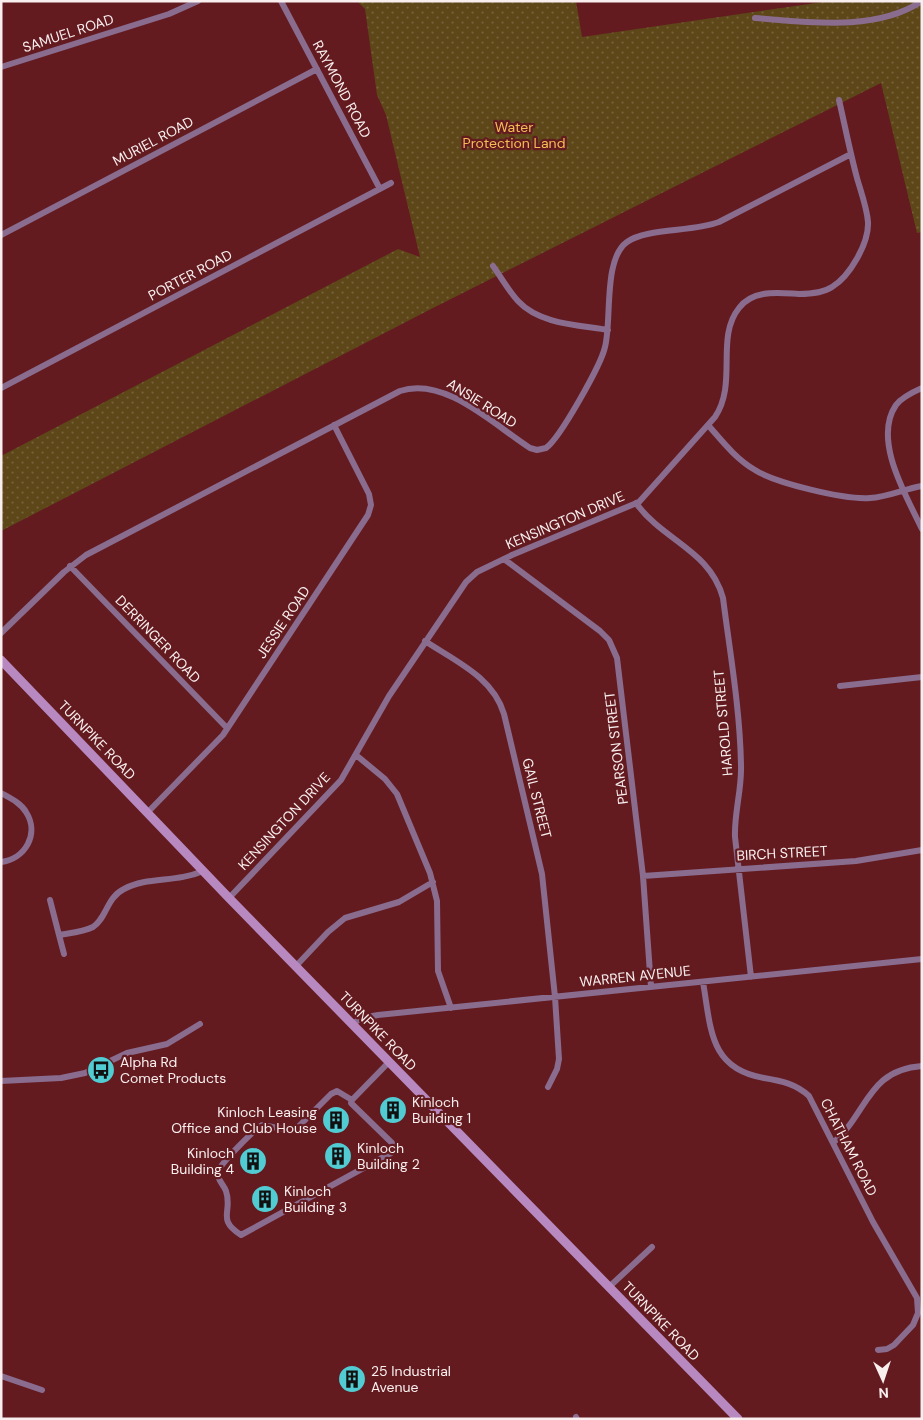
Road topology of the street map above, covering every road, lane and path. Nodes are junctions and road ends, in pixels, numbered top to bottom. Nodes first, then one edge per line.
1 (198, 1) edge
2 (281, 1) edge
3 (922, 1) edge
4 (755, 18) dead end
5 (1, 67) edge
6 (317, 69) junction
7 (839, 100) dead end
8 (851, 154) junction
9 (391, 183) dead end
10 (380, 189) junction
11 (1, 235) edge
12 (494, 266) dead end
13 (608, 330) junction
14 (1, 388) edge
15 (922, 388) edge
16 (334, 425) junction
17 (708, 425) junction
18 (922, 486) edge
19 (904, 490) junction
20 (636, 503) junction
21 (922, 530) edge
22 (504, 559) junction
23 (70, 566) junction
24 (1, 633) edge
25 (425, 641) junction
26 (1, 660) edge
27 (922, 677) edge
28 (840, 686) dead end
29 (227, 728) junction
30 (356, 755) junction
31 (1, 793) edge
32 (148, 812) junction
33 (922, 850) edge
34 (1, 862) edge
35 (739, 868) junction
36 (203, 870) junction
37 (644, 876) junction
38 (433, 882) junction
39 (228, 898) junction
40 (50, 900) dead end
41 (59, 935) junction
42 (64, 954) dead end
43 (922, 959) edge
44 (296, 966) junction
45 (751, 977) junction
46 (703, 982) junction
47 (651, 987) junction
48 (555, 997) junction
49 (451, 1008) junction
50 (200, 1024) dead end
51 (352, 1024) junction
52 (389, 1062) junction
53 (922, 1066) edge
54 (1, 1081) edge
55 (548, 1087) dead end
56 (352, 1100) junction
57 (833, 1142) junction
58 (652, 1247) dead end
59 (609, 1286) junction
60 (878, 1350) dead end
61 (1, 1376) edge
62 (42, 1390) dead end
63 (738, 1419) edge

1 - 5 street, SAMUEL ROAD
2 - 6 street, RAYMOND ROAD
3 - 4 street
6 - 10 street, RAYMOND ROAD
6 - 11 street, MURIEL ROAD
7 - 8 street, KENSINGTON DRIVE
8 - 13 street, ANSIE ROAD
8 - 17 street, KENSINGTON DRIVE
9 - 10 street, PORTER ROAD
10 - 14 street, PORTER ROAD
12 - 13 street
13 - 16 street, ANSIE ROAD
15 - 19 street
16 - 23 street, ANSIE ROAD
16 - 29 street, JESSIE ROAD
17 - 19 street
17 - 20 street, KENSINGTON DRIVE
18 - 19 street
19 - 21 street
20 - 22 street, KENSINGTON DRIVE
20 - 35 street, HAROLD STREET
22 - 25 street, KENSINGTON DRIVE
22 - 37 street, PEARSON STREET
23 - 24 street, ANSIE ROAD
23 - 29 street, DERRINGER ROAD
25 - 30 street, KENSINGTON DRIVE
25 - 48 street, GAIL STREET
26 - 32 main road, TURNPIKE ROAD
27 - 28 street
29 - 32 street, JESSIE ROAD
30 - 38 street
30 - 39 street, KENSINGTON DRIVE
31 - 34 street
32 - 36 main road, TURNPIKE ROAD
33 - 35 street, BIRCH STREET
35 - 37 street, BIRCH STREET
35 - 45 street, HAROLD STREET
36 - 39 main road, TURNPIKE ROAD
36 - 41 street
37 - 47 street, PEARSON STREET
38 - 44 street
38 - 49 street
39 - 44 main road, TURNPIKE ROAD
40 - 41 street
41 - 42 street
43 - 45 street, WARREN AVENUE
44 - 51 main road, TURNPIKE ROAD
45 - 46 street, WARREN AVENUE
46 - 47 street, WARREN AVENUE
46 - 57 street, CHATHAM ROAD
47 - 48 street, WARREN AVENUE
48 - 49 street, WARREN AVENUE
48 - 55 street, GAIL STREET
49 - 51 street, WARREN AVENUE
50 - 54 street
51 - 52 main road, TURNPIKE ROAD
52 - 56 street
52 - 59 main road, TURNPIKE ROAD
53 - 57 street
56 - 56 street
57 - 60 street, CHATHAM ROAD
58 - 59 street
59 - 63 main road, TURNPIKE ROAD
61 - 62 street

